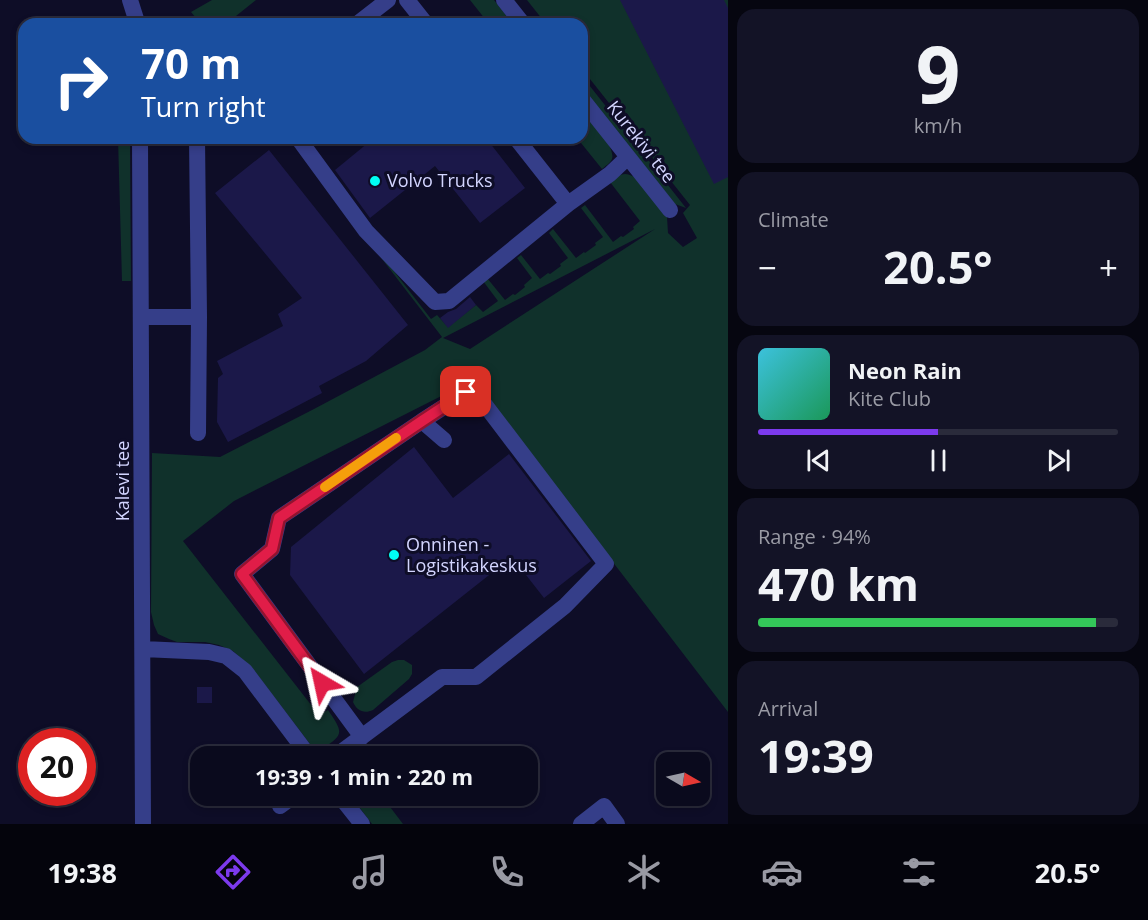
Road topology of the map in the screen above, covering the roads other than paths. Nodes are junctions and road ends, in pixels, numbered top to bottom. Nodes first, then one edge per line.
1 (129, 0) edge
2 (388, 0) edge
3 (406, 0) edge
4 (504, 0) edge
5 (136, 18) edge
6 (365, 18) edge
7 (421, 18) edge
8 (518, 18) edge
9 (588, 107) edge
10 (140, 144) edge
11 (197, 144) edge
12 (302, 144) edge
13 (521, 144) edge
14 (628, 157) junction
15 (568, 204) junction
16 (670, 210) dead end
17 (141, 317) junction
18 (199, 317) junction
19 (422, 421) junction
20 (198, 433) dead end
21 (444, 440) dead end
22 (143, 649) junction
23 (362, 737) junction
24 (301, 746) edge
25 (350, 746) edge
26 (348, 806) edge
27 (143, 824) edge
28 (362, 824) edge
29 (581, 824) edge
30 (618, 824) edge

1 - 5 street
2 - 6 street
3 - 7 street
4 - 8 street
9 - 14 street, Kurekivi tee
10 - 17 street, Kalevi tee
11 - 18 street
12 - 15 street
13 - 15 street
14 - 15 street
14 - 16 street, Kurekivi tee
17 - 18 street
17 - 22 street, Kalevi tee
18 - 20 street
19 - 21 street
19 - 23 street
19 - 23 street
22 - 24 street
22 - 27 street, Kalevi tee
23 - 25 street
26 - 28 street
29 - 30 street

